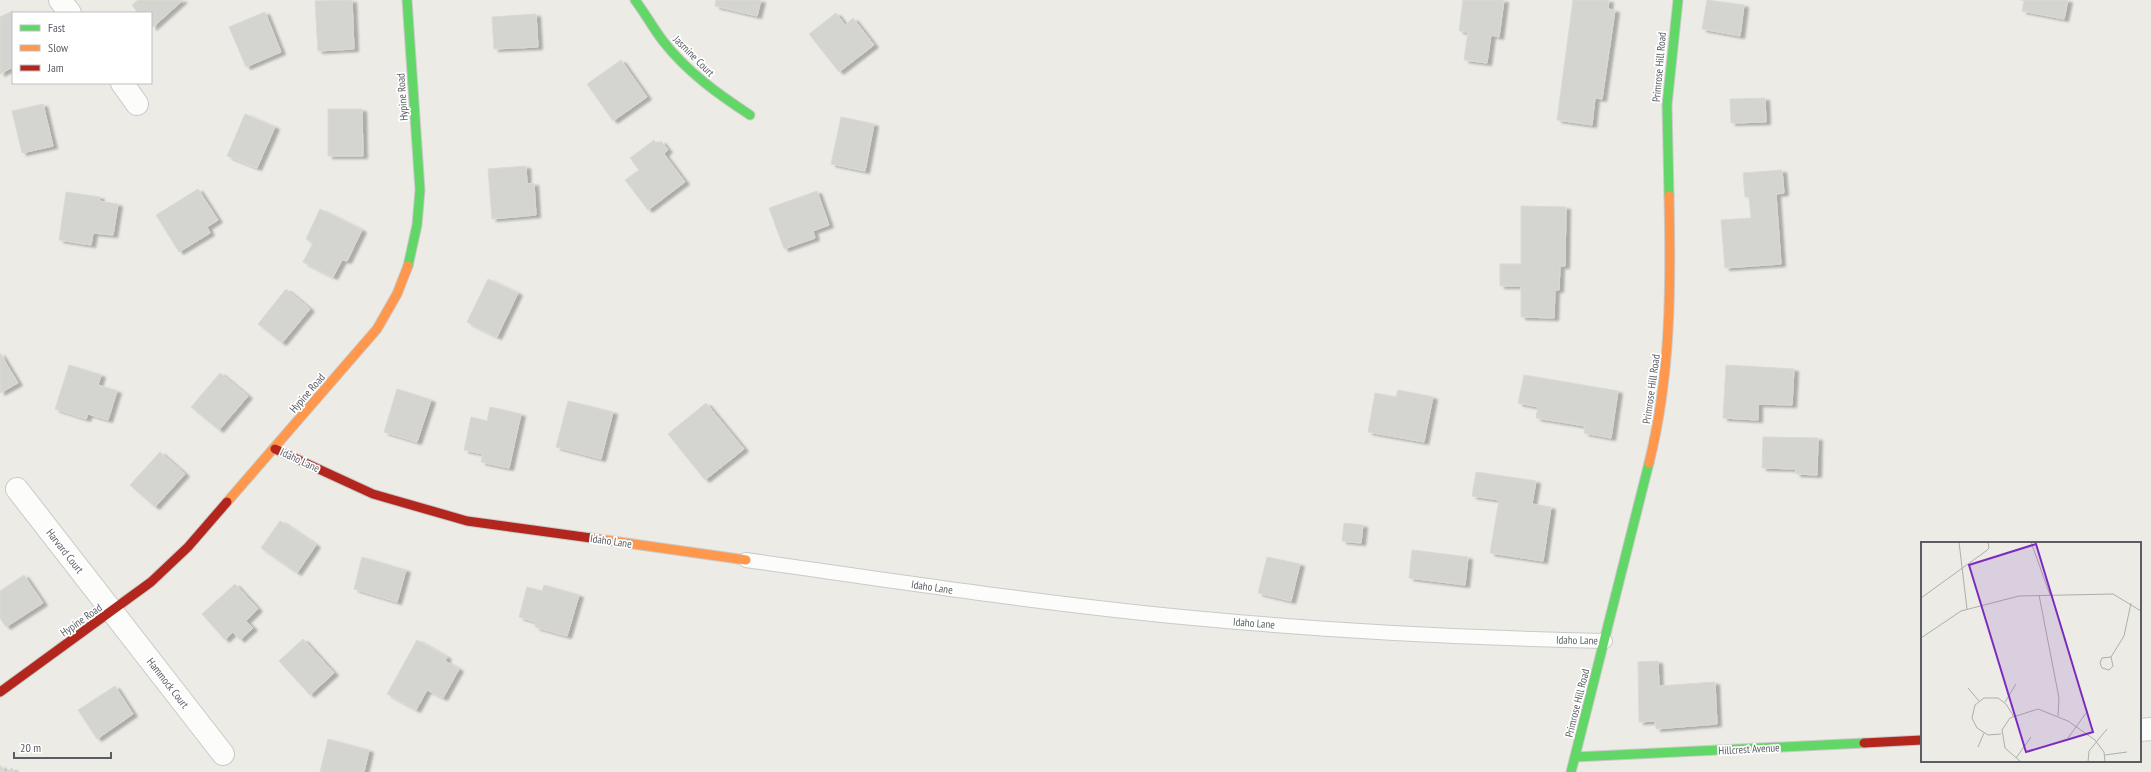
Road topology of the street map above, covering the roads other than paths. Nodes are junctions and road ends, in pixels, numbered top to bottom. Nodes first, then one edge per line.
1 (60, 0) edge
2 (407, 0) edge
3 (635, 0) edge
4 (1678, 0) edge
5 (69, 12) edge
6 (123, 84) edge
7 (137, 104) dead end
8 (750, 115) dead end
9 (275, 449) junction
10 (17, 489) dead end
11 (746, 560) joint
12 (112, 612) junction
13 (1605, 641) junction
14 (0, 692) edge
15 (2151, 729) edge
16 (2141, 730) edge
17 (1921, 740) edge
18 (223, 754) dead end
19 (1575, 757) junction
20 (1571, 772) edge

1 - 5 street
2 - 9 street, Hypine Road
3 - 8 street, Jasmine Court
4 - 13 street, Primrose Hill Road
6 - 7 street
9 - 11 street, Idaho Lane
9 - 12 street, Hypine Road
10 - 12 street, Harvard Court
11 - 13 lane, Idaho Lane
12 - 14 street, Hypine Road
12 - 18 street, Hammock Court
13 - 19 street, Primrose Hill Road
15 - 16 street
17 - 19 street, Hillcrest Avenue
19 - 20 street, Primrose Hill Road

